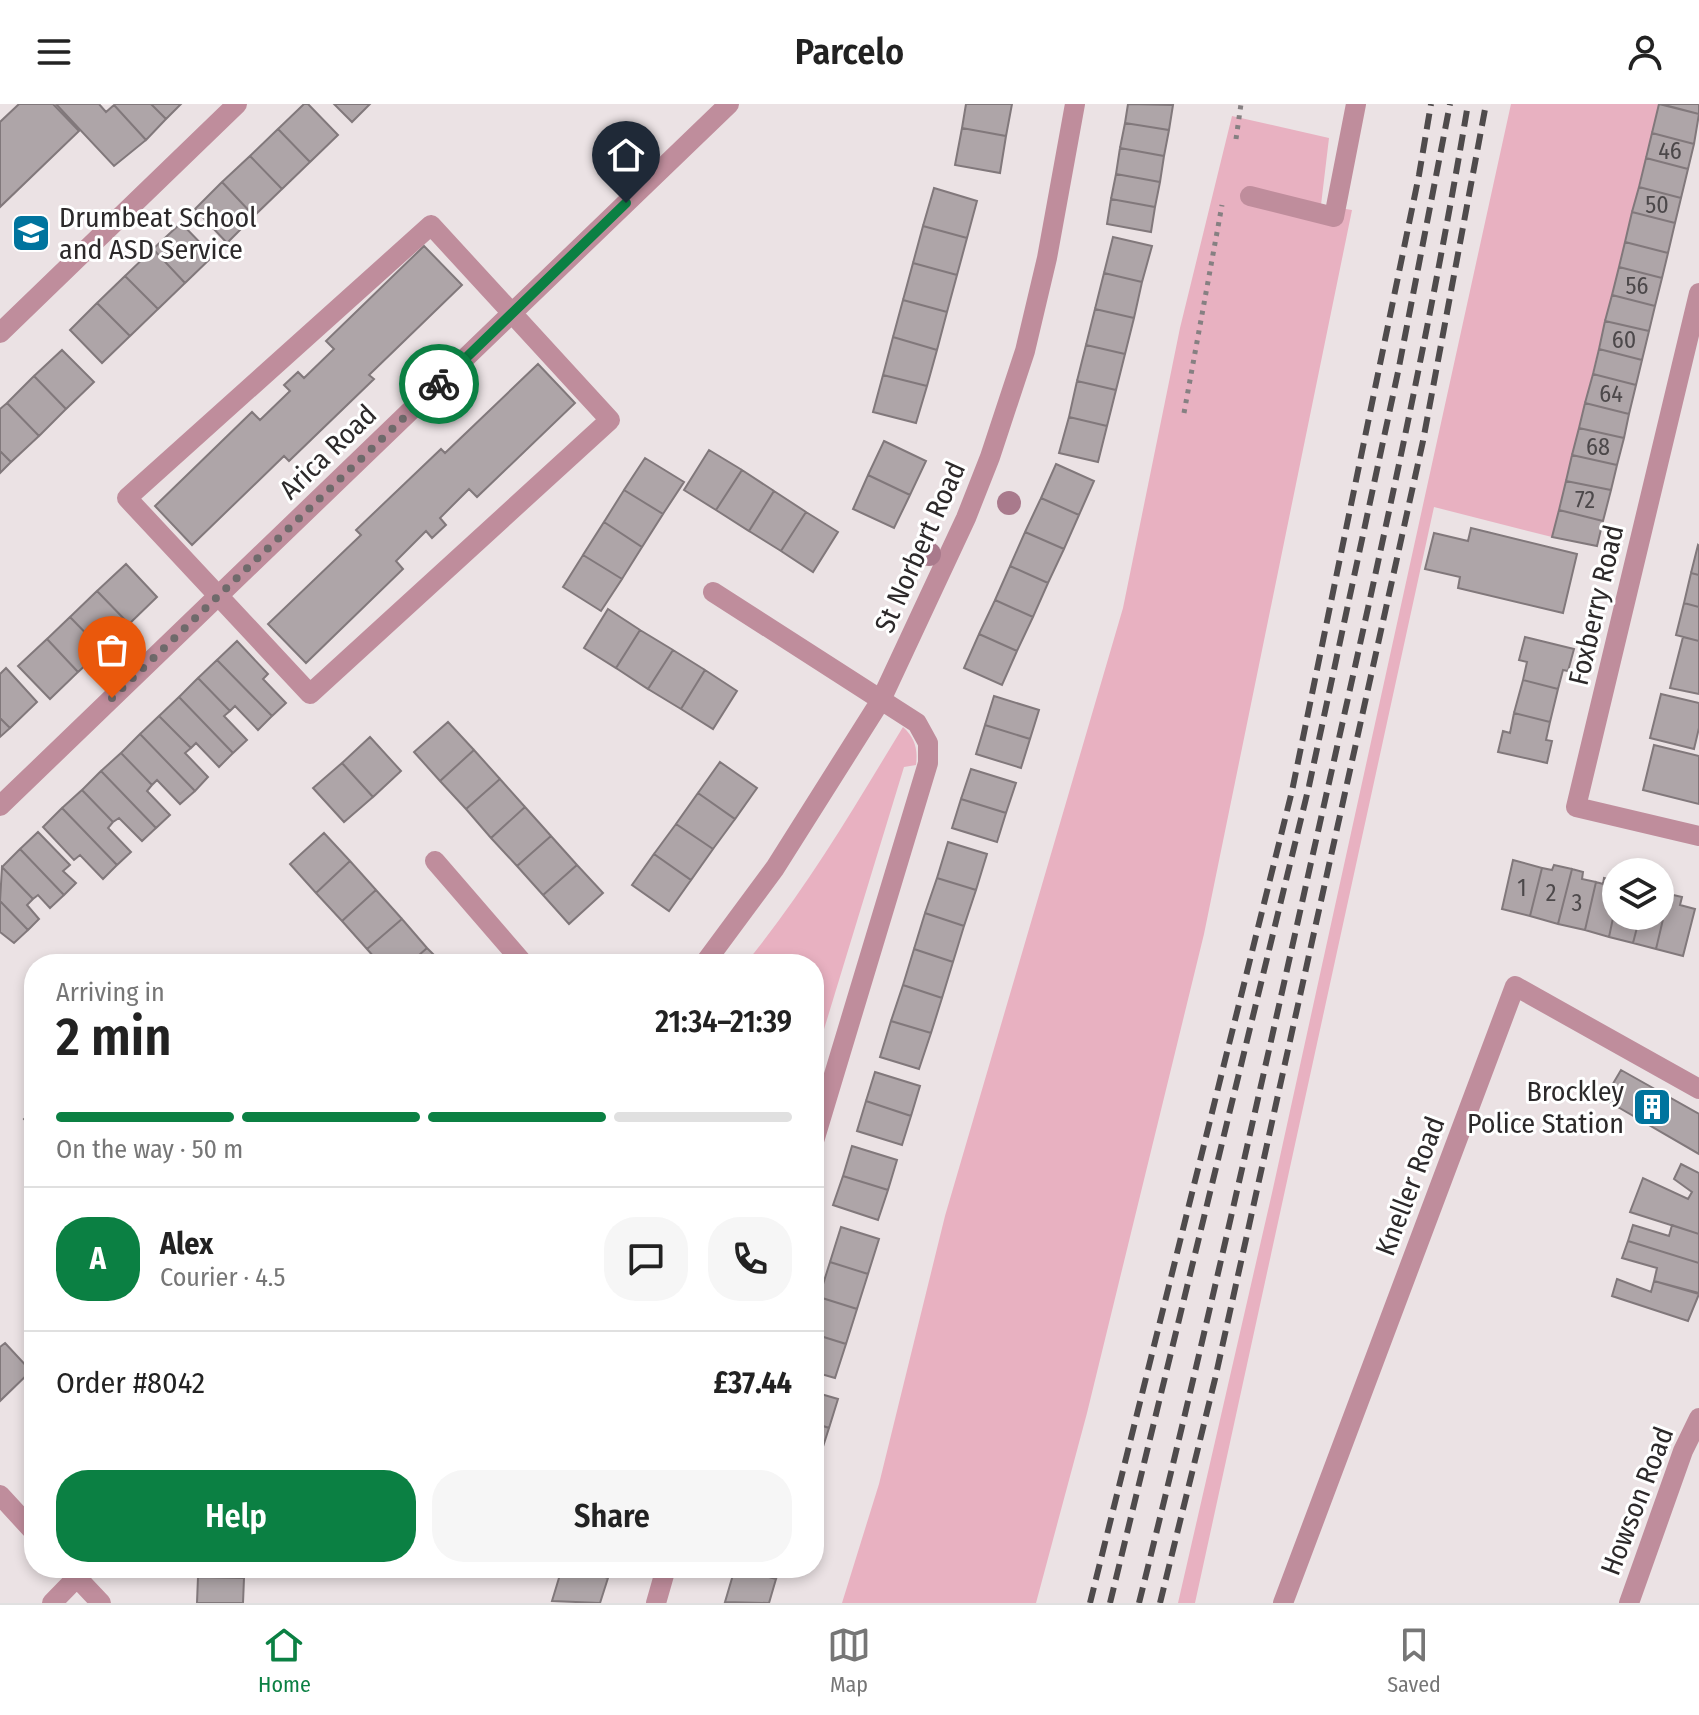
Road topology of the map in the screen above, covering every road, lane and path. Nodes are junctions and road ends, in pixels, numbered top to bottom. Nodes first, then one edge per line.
1 (237, 104) edge
2 (729, 104) edge
3 (1075, 104) edge
4 (1241, 104) edge
5 (1356, 104) edge
6 (1236, 139) dead end
7 (1250, 196) joint
8 (1699, 293) edge
9 (511, 314) junction
10 (0, 333) edge
11 (1184, 413) dead end
12 (713, 592) dead end
13 (219, 595) junction
14 (881, 700) junction
15 (0, 806) edge
16 (1699, 836) edge
17 (435, 861) dead end
18 (515, 954) edge
19 (711, 954) edge
20 (1699, 1089) edge
21 (824, 1108) edge
22 (1699, 1418) edge
23 (1691, 1454) edge
24 (0, 1495) edge
25 (24, 1521) edge
26 (72, 1578) edge
27 (82, 1578) edge
28 (663, 1578) edge
29 (52, 1603) edge
30 (101, 1603) edge
31 (656, 1603) edge
32 (1283, 1603) edge
33 (1629, 1603) edge

1 - 10 street
2 - 9 street, Arica Road
3 - 14 street, St Norbert Road
4 - 6 path
5 - 7 street
7 - 11 path
8 - 16 street, Foxberry Road
9 - 13 street, Arica Road
9 - 13 street
9 - 13 street
12 - 14 street
13 - 15 street, Arica Road
14 - 19 street, St Norbert Road
14 - 21 street
17 - 18 street
20 - 32 street, Kneller Road
22 - 23 street, Howson Road
23 - 33 street, Howson Road
24 - 25 street
26 - 29 street
27 - 30 street
28 - 31 street

